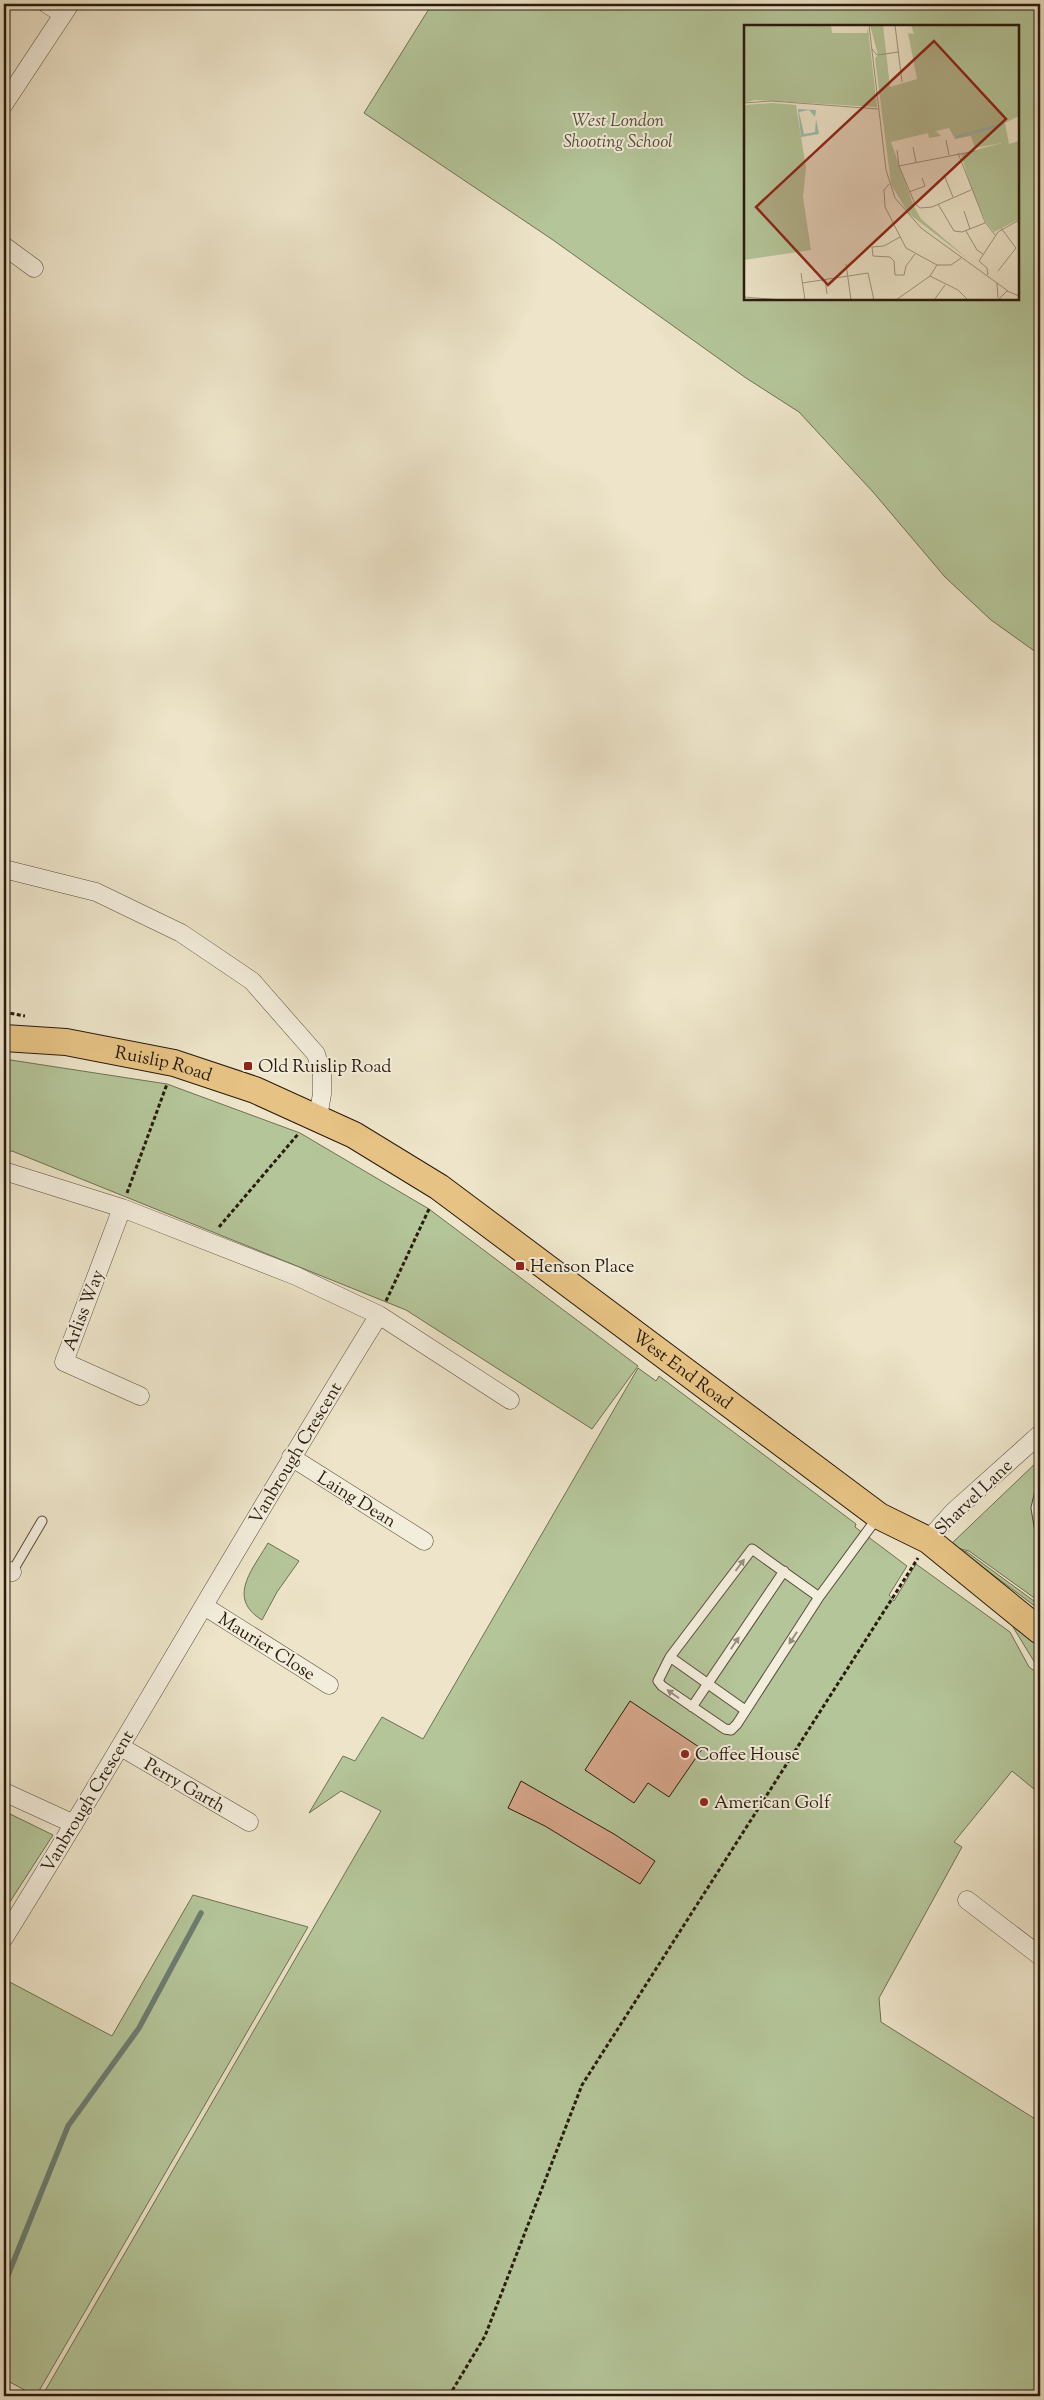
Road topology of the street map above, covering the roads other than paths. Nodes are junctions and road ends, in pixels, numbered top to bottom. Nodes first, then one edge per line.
1 (47, 4) edge
2 (67, 9) edge
3 (4, 104) edge
4 (4, 246) edge
5 (34, 268) dead end
6 (4, 869) edge
7 (4, 1038) edge
8 (310, 1123) junction
9 (4, 1171) edge
10 (122, 1208) junction
11 (379, 1315) junction
12 (140, 1396) dead end
13 (510, 1400) dead end
14 (1040, 1434) edge
15 (291, 1457) junction
16 (1040, 1491) edge
17 (879, 1516) junction
18 (42, 1522) dead end
19 (1040, 1532) edge
20 (928, 1540) junction
21 (424, 1541) dead end
22 (8, 1570) edge
23 (784, 1571) junction
24 (820, 1597) junction
25 (204, 1606) junction
26 (1040, 1631) edge
27 (670, 1657) junction
28 (708, 1683) junction
29 (329, 1685) dead end
30 (692, 1707) junction
31 (745, 1710) junction
32 (121, 1747) junction
33 (4, 1792) edge
34 (249, 1822) dead end
35 (74, 1824) junction
36 (967, 1900) dead end
37 (4, 1938) edge
38 (1040, 1956) edge

1 - 2 street
2 - 3 street
4 - 5 street
6 - 8 street
7 - 8 main road, Ruislip Road
8 - 17 main road, West End Road
9 - 10 street
10 - 11 street
10 - 12 street, Arliss Way
11 - 13 street
11 - 15 street, Vanbrough Crescent
14 - 20 street, Sharvel Lane
15 - 21 street, Laing Dean
15 - 25 street, Vanbrough Crescent
16 - 19 lane
17 - 20 main road, West End Road
17 - 24 lane
18 - 22 lane
20 - 26 main road, West End Road
23 - 24 lane
27 -> 23 lane
28 -> 23 lane
24 -> 31 lane
25 - 29 street, Maurier Close
25 - 32 street, Vanbrough Crescent
27 - 28 lane
30 -> 27 lane
28 - 30 lane
28 - 31 lane
30 - 31 lane
32 - 34 street, Perry Garth
32 - 35 street, Vanbrough Crescent
33 - 35 street
35 - 37 street, Vanbrough Crescent
36 - 38 street

